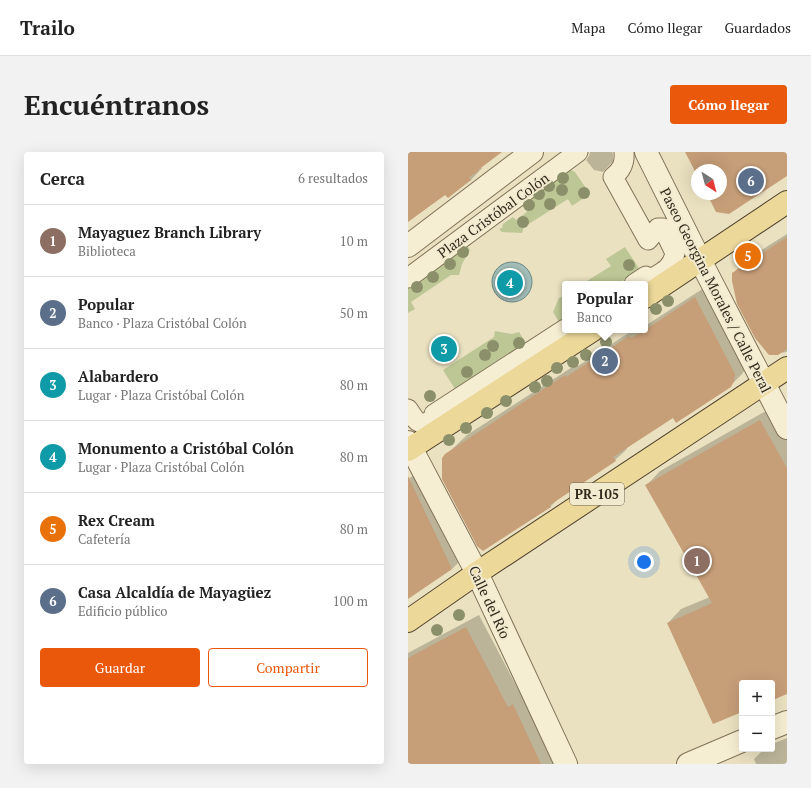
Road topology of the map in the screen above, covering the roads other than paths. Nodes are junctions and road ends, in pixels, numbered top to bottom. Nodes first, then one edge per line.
1 (532, 152) edge
2 (578, 152) edge
3 (624, 152) edge
4 (646, 152) edge
5 (787, 202) edge
6 (408, 246) edge
7 (700, 260) junction
8 (408, 278) edge
9 (638, 281) edge
10 (648, 294) edge
11 (562, 330) edge
12 (588, 333) edge
13 (787, 368) edge
14 (764, 383) junction
15 (408, 409) edge
16 (787, 428) edge
17 (409, 447) edge
18 (477, 573) junction
19 (408, 621) edge
20 (787, 722) edge
21 (775, 727) edge
22 (739, 742) edge
23 (566, 764) edge
24 (688, 764) edge

1 - 6 street
2 - 8 street, Plaza Cristóbal Colón
3 - 9 street
4 - 7 street, Paseo Georgina Morales / Calle Peral
5 - 7 main road
7 - 10 main road
7 - 14 street, Paseo Georgina Morales / Calle Peral
11 - 15 street
12 - 17 main road
13 - 14 main road, PR-105
14 - 16 street, Paseo Georgina Morales / Calle Peral
14 - 18 main road, PR-105
17 - 18 street, Calle del Río
18 - 19 main road, PR-105
18 - 23 street, Calle del Río
20 - 21 street
22 - 24 street

